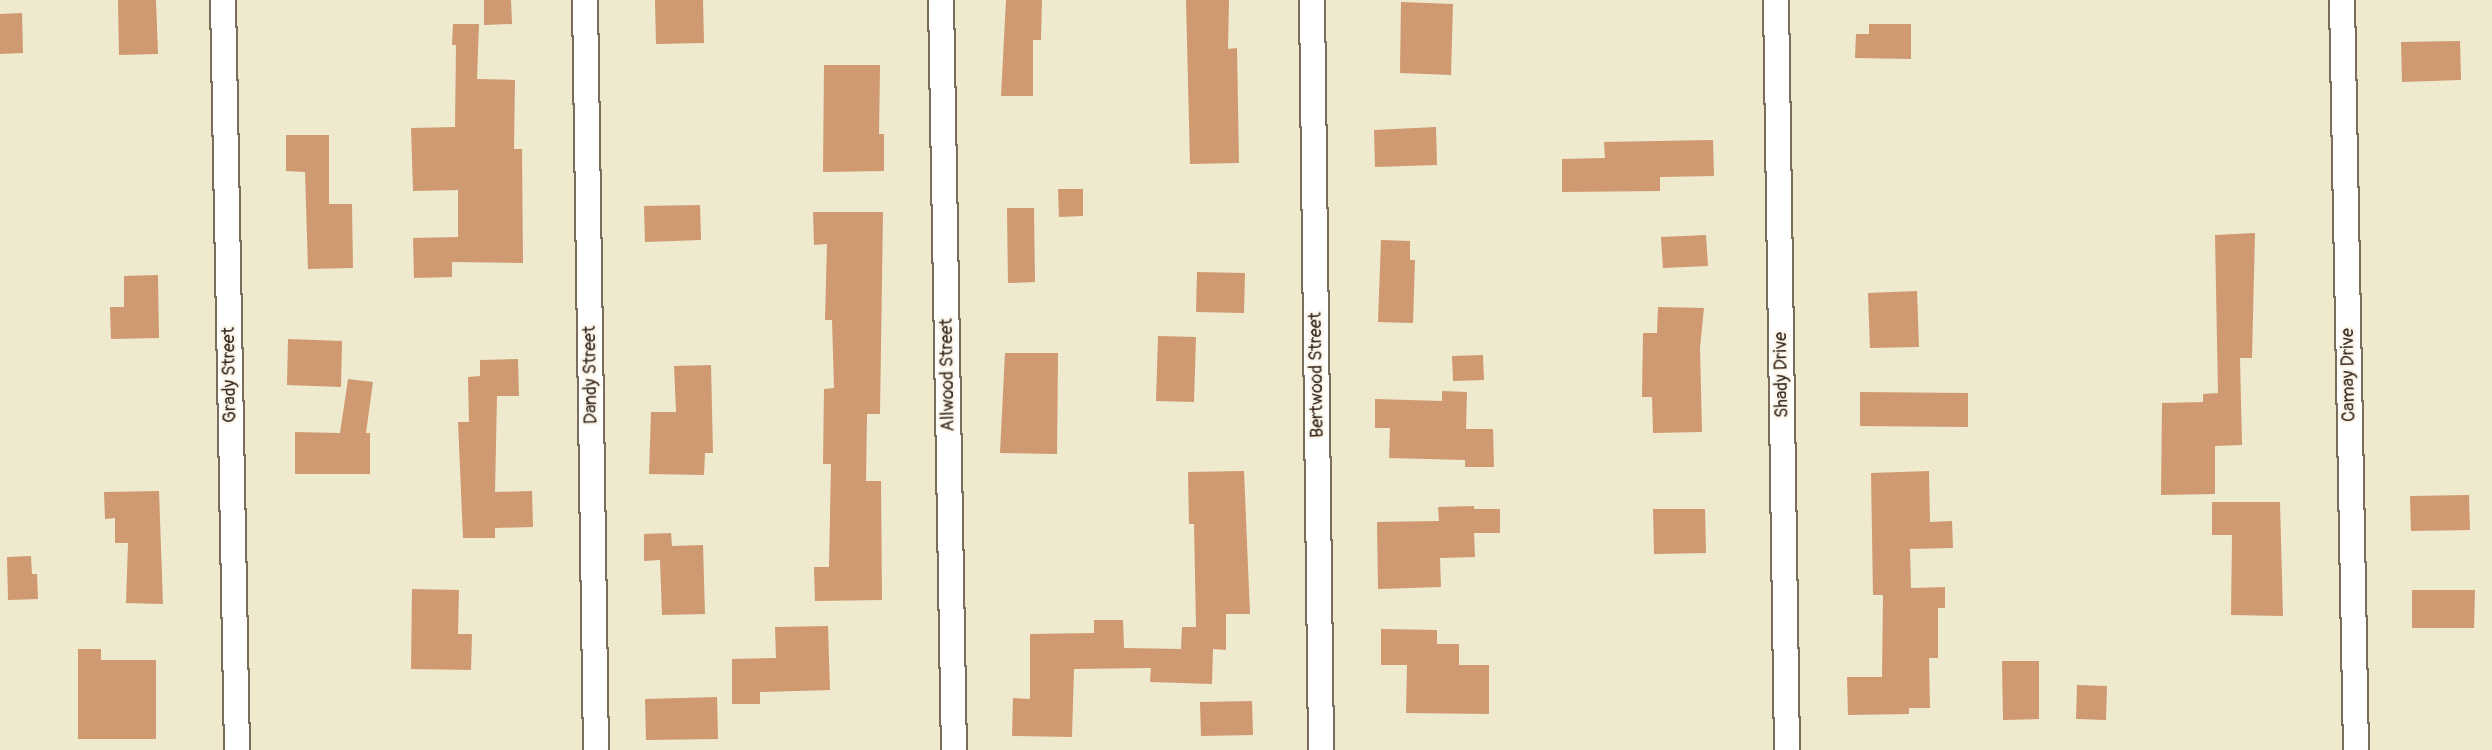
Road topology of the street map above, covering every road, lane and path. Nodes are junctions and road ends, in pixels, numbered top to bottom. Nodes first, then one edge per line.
1 (223, 0) edge
2 (585, 0) edge
3 (941, 0) edge
4 (1312, 0) edge
5 (1776, 0) edge
6 (2342, 0) edge
7 (237, 750) edge
8 (596, 750) edge
9 (954, 750) edge
10 (1321, 750) edge
11 (1787, 750) edge
12 (2356, 750) edge

1 - 7 street, Grady Street
2 - 8 street, Dandy Street
3 - 9 street, Allwood Street
4 - 10 street, Bertwood Street
5 - 11 street, Shady Drive
6 - 12 street, Camay Drive

